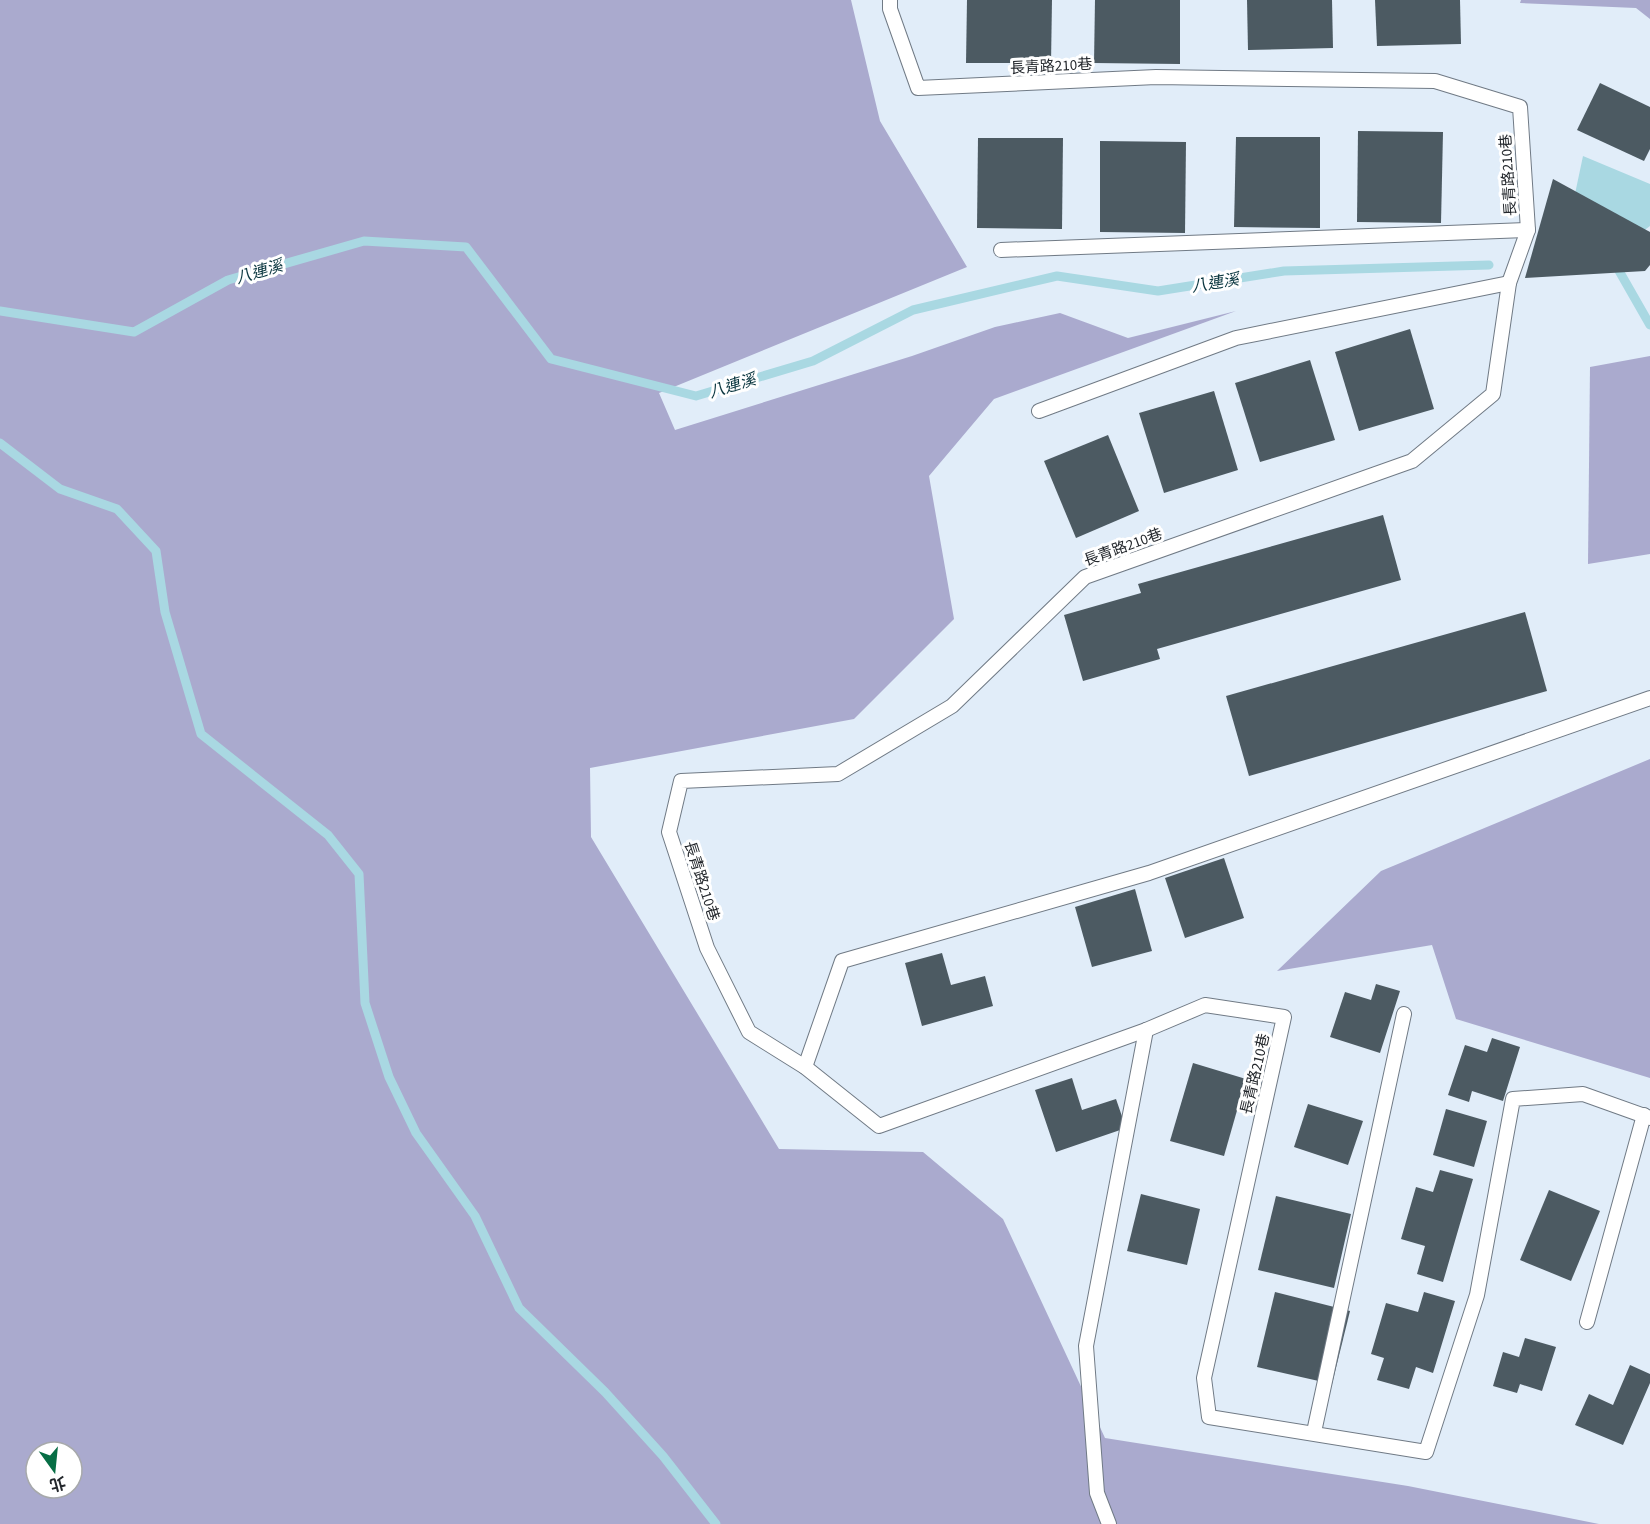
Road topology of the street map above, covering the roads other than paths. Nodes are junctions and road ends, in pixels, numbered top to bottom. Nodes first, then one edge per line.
1 (890, 0) edge
2 (1528, 230) junction
3 (1001, 250) dead end
4 (1509, 283) junction
5 (1039, 411) dead end
6 (1650, 698) edge
7 (1404, 1014) dead end
8 (1146, 1030) junction
9 (805, 1067) junction
10 (1647, 1116) edge
11 (1587, 1322) dead end
12 (1314, 1432) junction
13 (1109, 1524) edge

1 - 2 lane, 長青路210巷
2 - 3 lane
2 - 4 lane, 長青路210巷
4 - 5 lane
4 - 9 lane, 長青路210巷
6 - 9 lane
7 - 12 lane
8 - 9 lane, 長青路210巷
8 - 12 lane, 長青路210巷
8 - 13 lane
10 - 11 lane
10 - 12 lane, 長青路210巷

